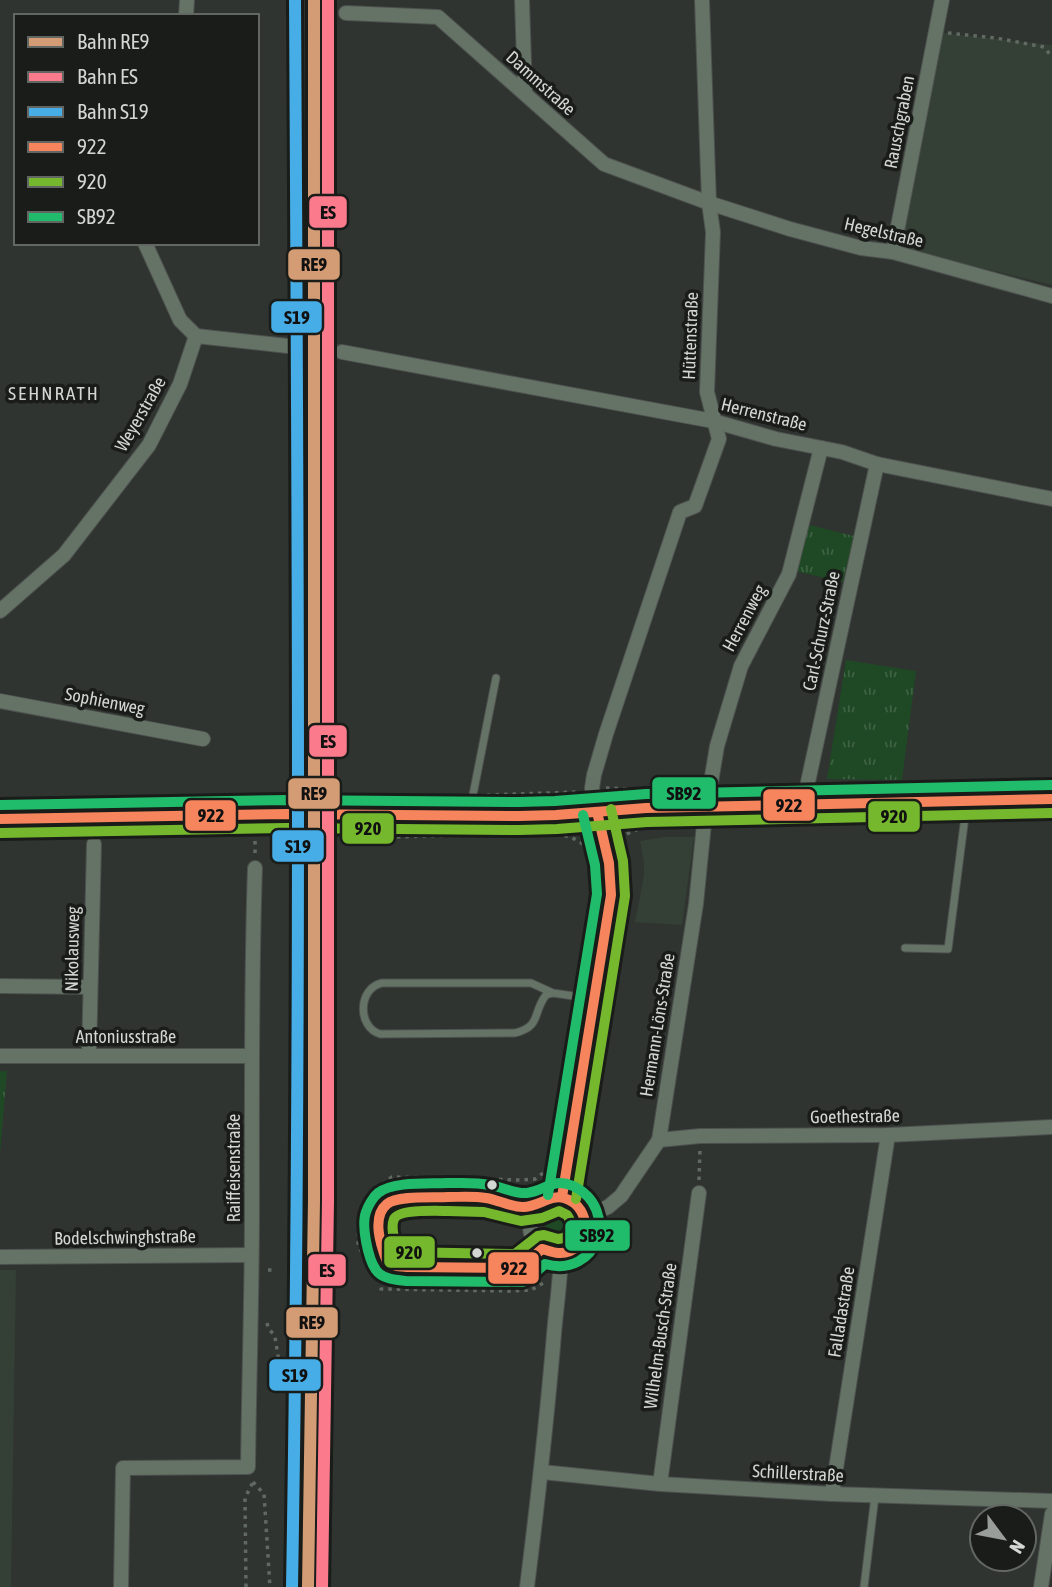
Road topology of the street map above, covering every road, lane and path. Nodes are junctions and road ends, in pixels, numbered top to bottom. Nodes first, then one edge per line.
1 (522, 0) edge
2 (702, 0) edge
3 (942, 0) edge
4 (346, 13) dead end
5 (936, 32) junction
6 (1052, 57) edge
7 (524, 93) junction
8 (709, 203) junction
9 (146, 245) edge
10 (893, 252) junction
11 (1052, 296) edge
12 (196, 336) junction
13 (288, 346) tunnel mouth
14 (342, 352) tunnel mouth
15 (713, 421) junction
16 (821, 448) junction
17 (877, 464) junction
18 (1052, 499) edge
19 (0, 611) edge
20 (496, 678) dead end
21 (0, 701) edge
22 (203, 739) dead end
23 (1052, 799) edge
24 (967, 801) junction
25 (803, 805) junction
26 (708, 807) junction
27 (597, 812) junction
28 (287, 814) tunnel mouth
29 (343, 815) tunnel mouth
30 (469, 816) junction
31 (0, 819) edge
32 (94, 844) dead end
33 (254, 868) dead end
34 (905, 948) dead end
35 (0, 986) edge
36 (90, 987) junction
37 (553, 993) junction
38 (594, 999) junction
39 (89, 1055) junction
40 (0, 1056) edge
41 (252, 1056) junction
42 (1052, 1127) edge
43 (888, 1135) junction
44 (701, 1136) junction
45 (659, 1140) junction
46 (699, 1193) joint
47 (562, 1198) junction
48 (537, 1206) junction
49 (585, 1217) junction
50 (542, 1250) junction
51 (251, 1255) junction
52 (561, 1255) junction
53 (0, 1257) edge
54 (268, 1270) dead end
55 (276, 1270) dead end
56 (560, 1284) junction
57 (381, 1289) dead end
58 (275, 1337) dead end
59 (284, 1362) dead end
60 (542, 1472) junction
61 (660, 1484) junction
62 (832, 1494) junction
63 (876, 1496) junction
64 (1052, 1501) edge
65 (1052, 1514) edge
66 (121, 1587) edge
67 (246, 1587) edge
68 (270, 1587) edge
69 (527, 1587) edge
70 (864, 1587) edge
71 (1041, 1587) edge

1 - 7 street
2 - 8 street, Hüttenstraße
3 - 5 street, Rauschgraben
4 - 7 street, Dammstraße
5 - 6 path
5 - 10 street, Rauschgraben
7 - 8 street, Dammstraße
8 - 10 street, Hegelstraße
8 - 15 street, Hüttenstraße
9 - 12 street
10 - 11 street, Hegelstraße
12 - 13 street
12 - 19 street, Weyerstraße
14 - 15 street, Herrenstraße
15 - 16 street, Herrenstraße
15 - 27 street, Hüttenstraße
16 - 17 street, Herrenstraße
16 - 26 street, Herrenweg
17 - 18 street, Herrenstraße
17 - 25 street, Carl-Schurz-Straße
20 - 30 lane
21 - 22 street, Sophienweg
23 - 24 street
24 - 25 street
24 - 34 lane
25 - 26 street
26 - 27 street
26 - 45 street, Hermann-Löns-Straße
27 - 30 street
27 - 38 street, Hüttenstraße
28 - 31 street
29 - 30 street
32 - 36 street, Nikolausweg
33 - 41 street, Raiffeisenstraße
35 - 36 street
36 - 39 street, Nikolausweg
37 - 37 lane
37 - 38 lane
38 - 47 street, Hüttenstraße
39 - 40 street, Antoniusstraße
39 - 41 street, Antoniusstraße
41 - 51 street, Raiffeisenstraße
42 - 43 street, Goethestraße
43 - 44 street, Goethestraße
43 - 62 street, Falladastraße
44 - 45 street, Goethestraße
44 - 46 path
45 - 49 street, Hermann-Löns-Straße
46 - 61 street, Wilhelm-Busch-Straße
47 - 48 street
47 - 49 street
48 - 50 street
48 - 50 lane
49 - 52 street
50 - 52 street
51 - 53 street, Bodelschwinghstraße
51 - 66 street, Raiffeisenstraße
52 - 56 street
54 - 55 path
56 - 57 path
56 - 60 street
58 - 59 path
60 - 61 street, Schillerstraße
60 - 69 street
61 - 62 street, Schillerstraße
62 - 63 street, Schillerstraße
63 - 64 street, Schillerstraße
63 - 70 lane
65 - 71 street
67 - 68 path

